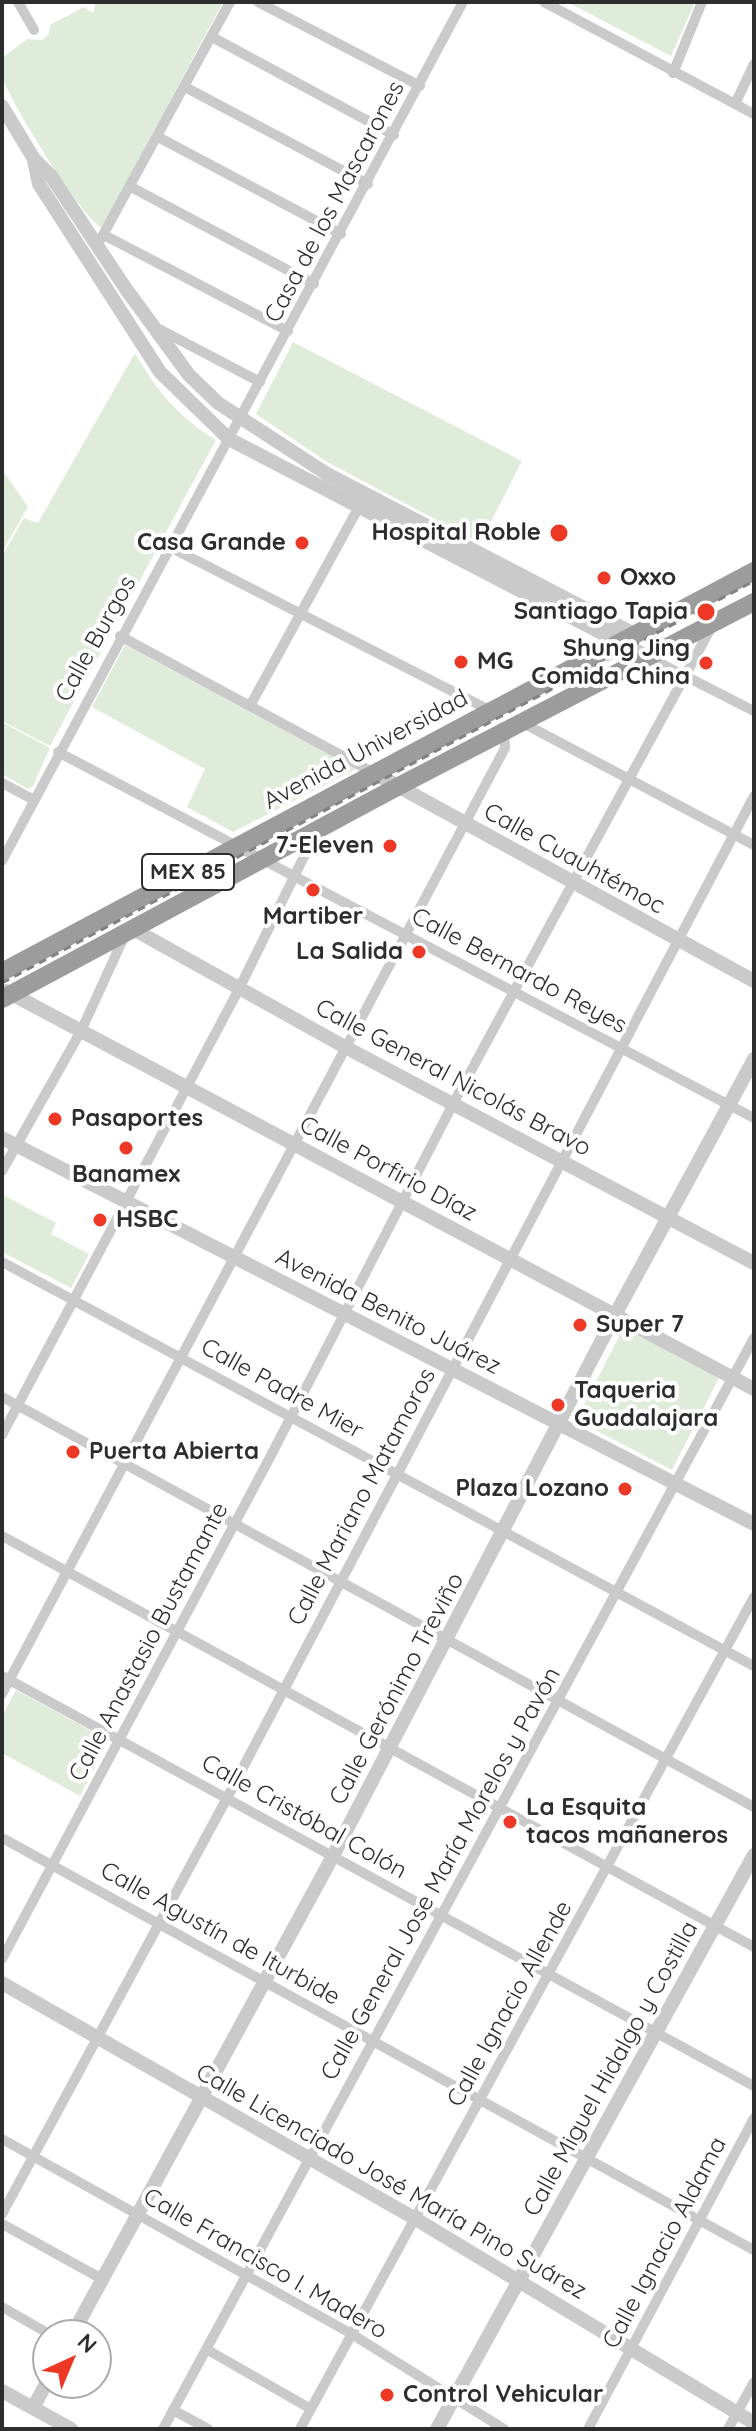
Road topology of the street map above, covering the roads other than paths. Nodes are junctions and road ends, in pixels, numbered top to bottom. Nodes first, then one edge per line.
1 (18, 2) edge
2 (230, 2) edge
3 (258, 2) edge
4 (463, 2) edge
5 (544, 2) edge
6 (702, 2) edge
7 (34, 30) dead end
8 (212, 37) junction
9 (754, 64) edge
10 (673, 73) junction
11 (420, 86) junction
12 (185, 87) junction
13 (735, 104) junction
14 (2, 106) edge
15 (754, 114) edge
16 (394, 135) junction
17 (158, 137) junction
18 (34, 159) junction
19 (368, 184) junction
20 (131, 187) junction
21 (341, 234) junction
22 (102, 240) junction
23 (314, 284) junction
24 (155, 327) junction
25 (288, 331) junction
26 (260, 382) junction
27 (240, 419) junction
28 (229, 439) junction
29 (362, 501) junction
30 (170, 547) junction
31 (754, 571) edge
32 (754, 602) edge
33 (301, 614) junction
34 (713, 623) junction
35 (120, 636) junction
36 (626, 639) junction
37 (648, 657) junction
38 (683, 674) junction
39 (250, 706) junction
40 (491, 711) junction
41 (754, 711) edge
42 (513, 726) junction
43 (58, 752) junction
44 (374, 773) junction
45 (626, 779) junction
46 (2, 783) edge
47 (397, 787) junction
48 (754, 796) edge
49 (34, 800) junction
50 (465, 824) junction
51 (317, 830) junction
52 (733, 835) junction
53 (238, 845) junction
54 (754, 845) edge
55 (266, 859) junction
56 (2, 861) edge
57 (295, 875) junction
58 (572, 883) junction
59 (130, 930) junction
60 (406, 932) junction
61 (676, 940) junction
62 (2, 972) edge
63 (754, 981) edge
64 (239, 989) junction
65 (515, 990) junction
66 (5, 994) edge
67 (81, 1031) junction
68 (345, 1047) junction
69 (620, 1048) junction
70 (754, 1059) edge
71 (187, 1087) junction
72 (453, 1104) junction
73 (730, 1105) junction
74 (754, 1118) edge
75 (9, 1142) edge
76 (295, 1145) junction
77 (560, 1160) junction
78 (2, 1171) edge
79 (127, 1202) junction
80 (403, 1202) junction
81 (669, 1218) junction
82 (235, 1258) junction
83 (510, 1259) junction
84 (2, 1262) edge
85 (754, 1263) edge
86 (75, 1300) junction
87 (344, 1313) junction
88 (615, 1315) junction
89 (754, 1338) edge
90 (182, 1357) junction
91 (452, 1370) junction
92 (731, 1377) junction
93 (754, 1389) edge
94 (2, 1397) edge
95 (18, 1405) junction
96 (290, 1416) junction
97 (559, 1426) junction
98 (2, 1435) edge
99 (124, 1462) junction
100 (395, 1474) junction
101 (674, 1484) junction
102 (235, 1523) junction
103 (754, 1524) edge
104 (504, 1533) junction
105 (2, 1536) edge
106 (67, 1570) junction
107 (340, 1580) junction
108 (615, 1593) junction
109 (754, 1597) edge
110 (177, 1632) junction
111 (448, 1640) junction
112 (725, 1651) junction
113 (754, 1666) edge
114 (5, 1678) edge
115 (284, 1689) junction
116 (2, 1694) edge
117 (559, 1700) junction
118 (120, 1740) junction
119 (391, 1748) junction
120 (666, 1759) junction
121 (227, 1798) junction
122 (754, 1807) edge
123 (500, 1808) junction
124 (2, 1838) edge
125 (754, 1855) edge
126 (333, 1856) junction
127 (51, 1865) junction
128 (608, 1866) junction
129 (441, 1916) junction
130 (159, 1924) junction
131 (714, 1926) junction
132 (754, 1947) edge
133 (2, 1959) edge
134 (548, 1975) junction
135 (264, 1981) junction
136 (2, 1983) edge
137 (657, 2034) junction
138 (97, 2037) junction
139 (374, 2040) junction
140 (754, 2086) edge
141 (201, 2095) junction
142 (480, 2098) junction
143 (754, 2118) edge
144 (2, 2139) edge
145 (33, 2157) junction
146 (309, 2158) junction
147 (587, 2160) junction
148 (2, 2214) edge
149 (137, 2214) junction
150 (414, 2218) junction
151 (699, 2220) junction
152 (2, 2224) edge
153 (754, 2250) edge
154 (246, 2275) junction
155 (102, 2279) junction
156 (520, 2282) junction
157 (2, 2307) edge
158 (81, 2319) edge
159 (32, 2324) edge
160 (350, 2333) junction
161 (206, 2349) junction
162 (632, 2350) junction
163 (754, 2382) edge
164 (2, 2391) edge
165 (38, 2399) edge
166 (454, 2399) junction
167 (33, 2408) junction
168 (311, 2409) junction
169 (173, 2410) junction
170 (737, 2414) junction
171 (754, 2423) edge
172 (71, 2429) edge
173 (163, 2429) edge
174 (208, 2429) edge
175 (300, 2429) edge
176 (437, 2429) edge
177 (504, 2429) edge
178 (588, 2429) edge
179 (728, 2429) edge

1 - 7 street
2 - 8 street
3 - 11 street
4 - 11 street, Casa de los Mascarones
5 - 10 street
6 - 10 street
8 - 12 street
8 - 16 street
9 - 13 street
10 - 13 street
11 - 16 street, Casa de los Mascarones
12 - 17 street
12 - 19 street
13 - 15 street
14 - 18 street
16 - 19 street, Casa de los Mascarones
17 - 20 street
17 - 21 street
18 - 22 street
18 - 28 street
19 - 21 street, Casa de los Mascarones
20 - 22 street
20 - 23 street
21 - 23 street, Casa de los Mascarones
22 - 24 street
22 - 25 street
23 - 25 street, Casa de los Mascarones
24 - 26 street
24 - 27 street
25 - 26 street, Casa de los Mascarones
26 - 27 street, Casa de los Mascarones
27 - 28 street, Casa de los Mascarones
27 - 29 street
28 - 29 street
28 - 30 street, Calle Burgos
29 - 33 street
29 - 36 street
30 - 33 street
30 - 35 street, Calle Burgos
31 - 36 highway, Avenida Universidad / MEX 85
32 - 34 highway, Avenida Universidad / MEX 85
33 - 39 street
33 - 40 street
34 - 37 highway, Avenida Universidad / MEX 85
34 - 38 street, Calle Anastasio Bustamante
35 - 39 street
35 - 43 street, Calle Burgos
36 - 37 street
36 - 40 highway, Avenida Universidad / MEX 85
37 - 38 street
37 - 42 highway, Avenida Universidad / MEX 85
38 - 41 street
38 - 45 street, Calle Anastasio Bustamante
39 - 44 street
40 - 44 highway, Avenida Universidad / MEX 85
42 - 45 street
42 - 47 highway, Avenida Universidad / MEX 85
42 - 50 street
43 - 49 street, Calle Burgos
43 - 53 street, Calle Bernardo Reyes
44 - 47 street, Calle Cuauhtémoc
44 - 53 highway, Avenida Universidad / MEX 85
45 - 52 street
45 - 58 street, Calle Anastasio Bustamante
46 - 49 street
47 - 50 street, Calle Cuauhtémoc
47 - 51 highway, Avenida Universidad / MEX 85
48 - 52 street, Calle Mariano Matamoros
49 - 56 street, Calle Burgos
50 - 58 street, Calle Cuauhtémoc
50 - 60 street
51 - 55 highway, Avenida Universidad / MEX 85
51 - 57 street
52 - 54 street
52 - 61 street, Calle Mariano Matamoros
53 - 55 street, Calle Bernardo Reyes
53 - 62 highway, Avenida Universidad / MEX 85
55 - 57 street, Calle Bernardo Reyes
55 - 59 highway, Avenida Universidad / MEX 85
57 - 60 street, Calle Bernardo Reyes
57 - 64 street
58 - 61 street, Calle Cuauhtémoc
58 - 65 street, Calle Anastasio Bustamante
59 - 64 street, Calle General Nicolás Bravo
59 - 66 highway, Avenida Universidad / MEX 85
59 - 67 street
60 - 65 street, Calle Bernardo Reyes
60 - 68 street
61 - 63 street, Calle Cuauhtémoc
61 - 69 street, Calle Mariano Matamoros
64 - 68 street, Calle General Nicolás Bravo
64 - 71 street
65 - 69 street, Calle Bernardo Reyes
65 - 72 street, Calle Anastasio Bustamante
66 - 67 street, Calle Porfirio Díaz
67 - 71 street, Calle Porfirio Díaz
67 - 75 street
68 - 72 street, Calle General Nicolás Bravo
68 - 76 street
69 - 73 street, Calle Bernardo Reyes
69 - 77 street, Calle Mariano Matamoros
70 - 73 street, Calle Gerónimo Treviño
71 - 76 street, Calle Porfirio Díaz
71 - 79 street
72 - 77 street, Calle General Nicolás Bravo
72 - 80 street, Calle Anastasio Bustamante
73 - 74 street, Calle Bernardo Reyes
73 - 81 street, Calle Gerónimo Treviño
75 - 78 street
75 - 79 street, Avenida Benito Juárez
76 - 80 street, Calle Porfirio Díaz
76 - 82 street
77 - 81 street, Calle General Nicolás Bravo
77 - 83 street, Calle Mariano Matamoros
79 - 82 street, Avenida Benito Juárez
79 - 86 street
80 - 83 street, Calle Porfirio Díaz
80 - 87 street, Calle Anastasio Bustamante
81 - 85 street, Calle General Nicolás Bravo
81 - 88 street, Calle Gerónimo Treviño
82 - 87 street, Avenida Benito Juárez
82 - 90 street
83 - 88 street, Calle Porfirio Díaz
83 - 91 street, Calle Mariano Matamoros
84 - 86 street, Calle Padre Mier
86 - 90 street, Calle Padre Mier
86 - 95 street
87 - 91 street, Avenida Benito Juárez
87 - 96 street, Calle Anastasio Bustamante
88 - 92 street, Calle Porfirio Díaz
88 - 97 street, Calle Gerónimo Treviño
89 - 92 street, Calle General Jose María Morelos y Pavón
90 - 96 street, Calle Padre Mier
90 - 99 street
91 - 97 street, Avenida Benito Juárez
91 - 100 street, Calle Mariano Matamoros
92 - 93 street, Calle Porfirio Díaz
92 - 101 street, Calle General Jose María Morelos y Pavón
94 - 95 street
95 - 98 street
95 - 99 street
96 - 100 street, Calle Padre Mier
96 - 102 street, Calle Anastasio Bustamante
97 - 101 street, Avenida Benito Juárez
97 - 104 street, Calle Gerónimo Treviño
99 - 102 street
99 - 106 street
100 - 104 street, Calle Padre Mier
100 - 107 street, Calle Mariano Matamoros
101 - 103 street, Avenida Benito Juárez
101 - 108 street, Calle General Jose María Morelos y Pavón
102 - 107 street
102 - 110 street, Calle Anastasio Bustamante
104 - 108 street, Calle Padre Mier
104 - 111 street, Calle Gerónimo Treviño
105 - 106 street
106 - 110 street
106 - 114 street
107 - 111 street
107 - 115 street, Calle Mariano Matamoros
108 - 112 street, Calle Padre Mier
108 - 117 street, Calle General Jose María Morelos y Pavón
109 - 112 street, Calle Ignacio Allende
110 - 115 street
110 - 118 street, Calle Anastasio Bustamante
111 - 117 street
111 - 119 street, Calle Gerónimo Treviño
112 - 113 street, Calle Padre Mier
112 - 120 street, Calle Ignacio Allende
114 - 116 street
114 - 118 street, Calle Cristóbal Colón
115 - 119 street
115 - 121 street, Calle Mariano Matamoros
117 - 120 street
117 - 123 street, Calle General Jose María Morelos y Pavón
118 - 121 street, Calle Cristóbal Colón
118 - 127 street, Calle Anastasio Bustamante
119 - 123 street
119 - 126 street, Calle Gerónimo Treviño
120 - 122 street
120 - 128 street, Calle Ignacio Allende
121 - 126 street, Calle Cristóbal Colón
121 - 130 street, Calle Mariano Matamoros
123 - 128 street
123 - 129 street, Calle General Jose María Morelos y Pavón
124 - 127 street, Calle Agustín de Iturbide
125 - 131 street, Calle Miguel Hidalgo y Costilla
126 - 129 street, Calle Cristóbal Colón
126 - 135 street, Calle Gerónimo Treviño
127 - 130 street, Calle Agustín de Iturbide
127 - 133 street, Calle Anastasio Bustamante
128 - 131 street
128 - 134 street, Calle Ignacio Allende
129 - 134 street, Calle Cristóbal Colón
129 - 139 street, Calle General Jose María Morelos y Pavón
130 - 135 street, Calle Agustín de Iturbide
130 - 138 street, Calle Mariano Matamoros
131 - 132 street
131 - 137 street, Calle Miguel Hidalgo y Costilla
134 - 137 street, Calle Cristóbal Colón
134 - 142 street, Calle Ignacio Allende
135 - 139 street, Calle Agustín de Iturbide
135 - 141 street, Calle Gerónimo Treviño
136 - 138 street, Calle Licenciado José María Pino Suárez
137 - 140 street, Calle Cristóbal Colón
137 - 147 street, Calle Miguel Hidalgo y Costilla
138 - 141 street, Calle Licenciado José María Pino Suárez
138 - 145 street, Calle Mariano Matamoros
139 - 142 street, Calle Agustín de Iturbide
139 - 146 street, Calle General Jose María Morelos y Pavón
141 - 146 street, Calle Licenciado José María Pino Suárez
141 - 149 street, Calle Gerónimo Treviño
142 - 147 street, Calle Agustín de Iturbide
142 - 150 street, Calle Ignacio Allende
143 - 151 street, Calle Ignacio Aldama
144 - 145 street, Calle Francisco I. Madero
145 - 148 street, Calle Mariano Matamoros
145 - 149 street, Calle Francisco I. Madero
146 - 150 street, Calle Licenciado José María Pino Suárez
146 - 154 street, Calle General Jose María Morelos y Pavón
147 - 151 street, Calle Agustín de Iturbide
147 - 156 street, Calle Miguel Hidalgo y Costilla
149 - 154 street, Calle Francisco I. Madero
149 - 155 street, Calle Gerónimo Treviño
150 - 156 street, Calle Licenciado José María Pino Suárez
150 - 160 street, Calle Ignacio Allende
151 - 153 street, Calle Agustín de Iturbide
151 - 162 street, Calle Ignacio Aldama
152 - 155 street
154 - 160 street, Calle Francisco I. Madero
154 - 161 street, Calle General Jose María Morelos y Pavón
155 - 158 street, Calle Gerónimo Treviño
156 - 162 street, Calle Licenciado José María Pino Suárez
156 - 166 street, Calle Miguel Hidalgo y Costilla
157 - 159 street
160 - 166 street, Calle Francisco I. Madero
160 - 168 street, Calle Ignacio Allende
161 - 168 street
161 - 169 street, Calle General Jose María Morelos y Pavón
162 - 170 street, Calle Licenciado José María Pino Suárez
162 - 178 street, Calle Ignacio Aldama
163 - 170 street
164 - 167 street
165 - 167 street
166 - 176 street, Calle Miguel Hidalgo y Costilla
166 - 177 street, Calle Francisco I. Madero
167 - 172 street
168 - 175 street, Calle Ignacio Allende
169 - 173 street, Calle General Jose María Morelos y Pavón
169 - 174 street
170 - 171 street, Calle Licenciado José María Pino Suárez
170 - 179 street

